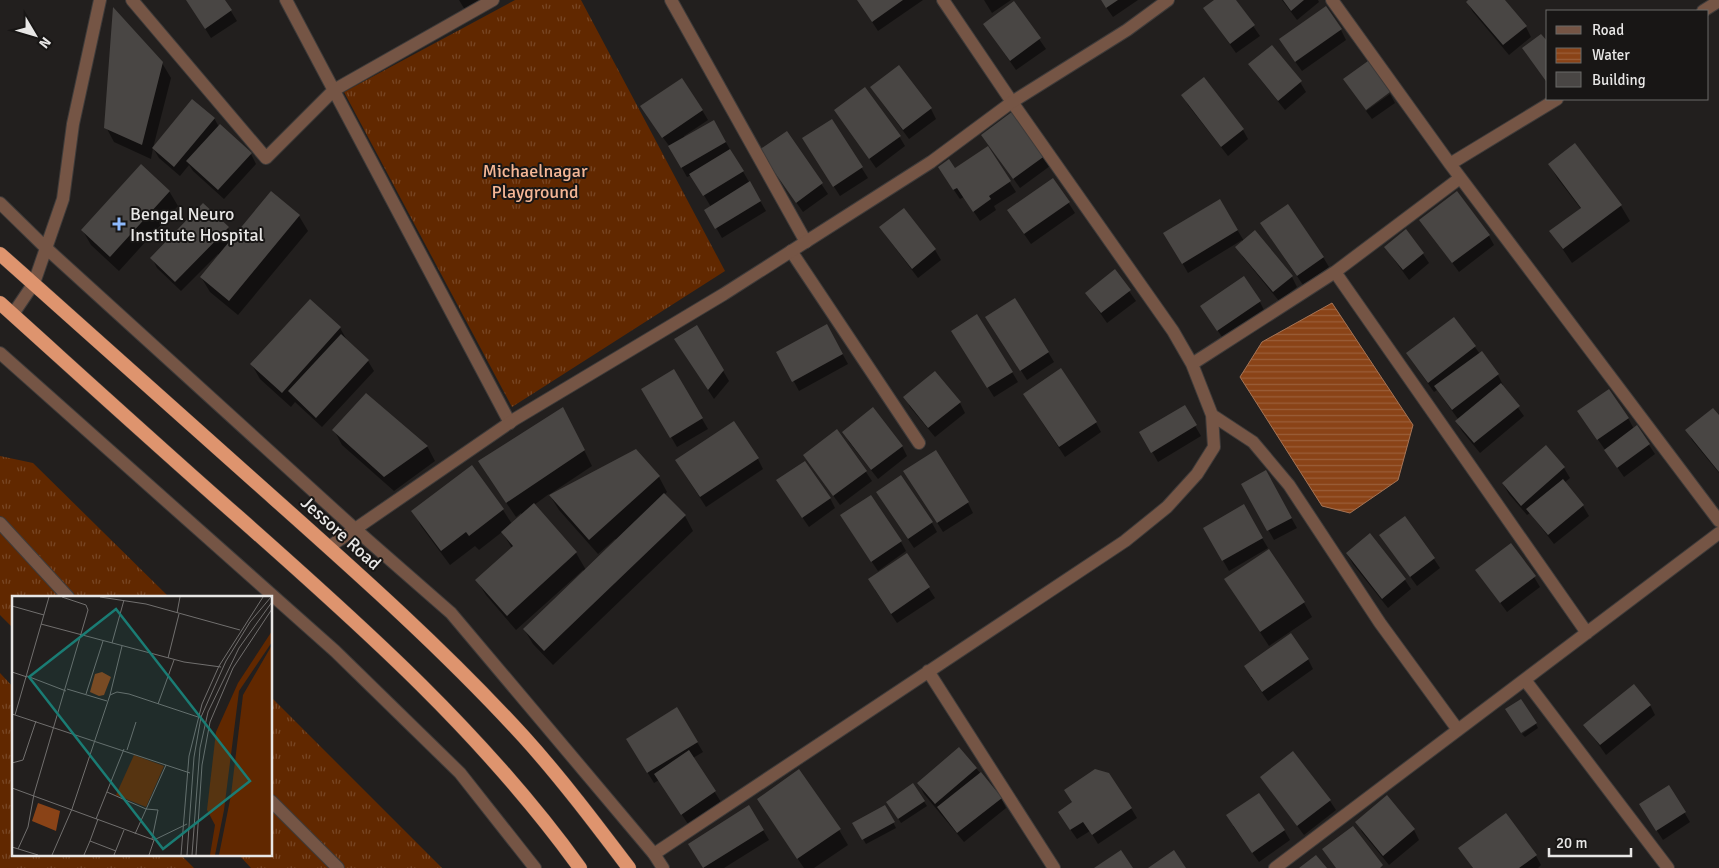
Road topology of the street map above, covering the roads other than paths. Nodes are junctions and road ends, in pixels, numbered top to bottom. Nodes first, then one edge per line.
1 (100, 0) edge
2 (132, 0) edge
3 (286, 0) edge
4 (493, 0) edge
5 (671, 0) edge
6 (943, 0) edge
7 (1168, 0) edge
8 (1332, 0) edge
9 (1719, 2) edge
10 (1705, 10) edge
11 (334, 90) junction
12 (1556, 100) edge
13 (1012, 102) junction
14 (1450, 164) junction
15 (1460, 178) junction
16 (0, 203) edge
17 (806, 242) junction
18 (46, 248) junction
19 (791, 251) junction
20 (0, 254) edge
21 (1335, 272) junction
22 (34, 283) junction
23 (0, 303) edge
24 (13, 314) junction
25 (0, 353) edge
26 (1192, 364) junction
27 (1212, 415) junction
28 (510, 422) junction
29 (919, 443) dead end
30 (1719, 521) edge
31 (0, 523) edge
32 (355, 529) junction
33 (1719, 533) edge
34 (328, 547) junction
35 (67, 596) edge
36 (1587, 633) junction
37 (928, 671) junction
38 (1525, 680) junction
39 (1458, 730) junction
40 (272, 802) edge
41 (654, 854) junction
42 (338, 868) edge
43 (535, 868) edge
44 (580, 868) edge
45 (628, 868) edge
46 (663, 868) edge
47 (1054, 868) edge
48 (1275, 868) edge
49 (1668, 868) edge

1 - 18 street
2 - 11 street
3 - 11 street
4 - 11 street
5 - 17 street
6 - 13 street
7 - 13 street
8 - 14 street
9 - 10 street
11 - 28 street
12 - 14 street
13 - 17 street
13 - 26 street
14 - 15 street
15 - 21 street
15 - 30 street
16 - 18 street
17 - 19 street
18 - 22 street
18 - 32 street
19 - 28 street
19 - 29 street
20 - 22 highway, Jessore Road
21 - 26 street
21 - 36 street
22 - 24 street
22 - 34 highway, Jessore Road
23 - 24 highway
24 - 44 highway
25 - 43 street
26 - 27 street
27 - 37 street
27 - 39 street
28 - 32 street
31 - 35 street
32 - 34 street
32 - 41 street
33 - 36 street
34 - 45 highway, Jessore Road
36 - 38 street
37 - 41 street
37 - 47 street
38 - 39 street
38 - 49 street
39 - 48 street
40 - 42 street
41 - 46 street

